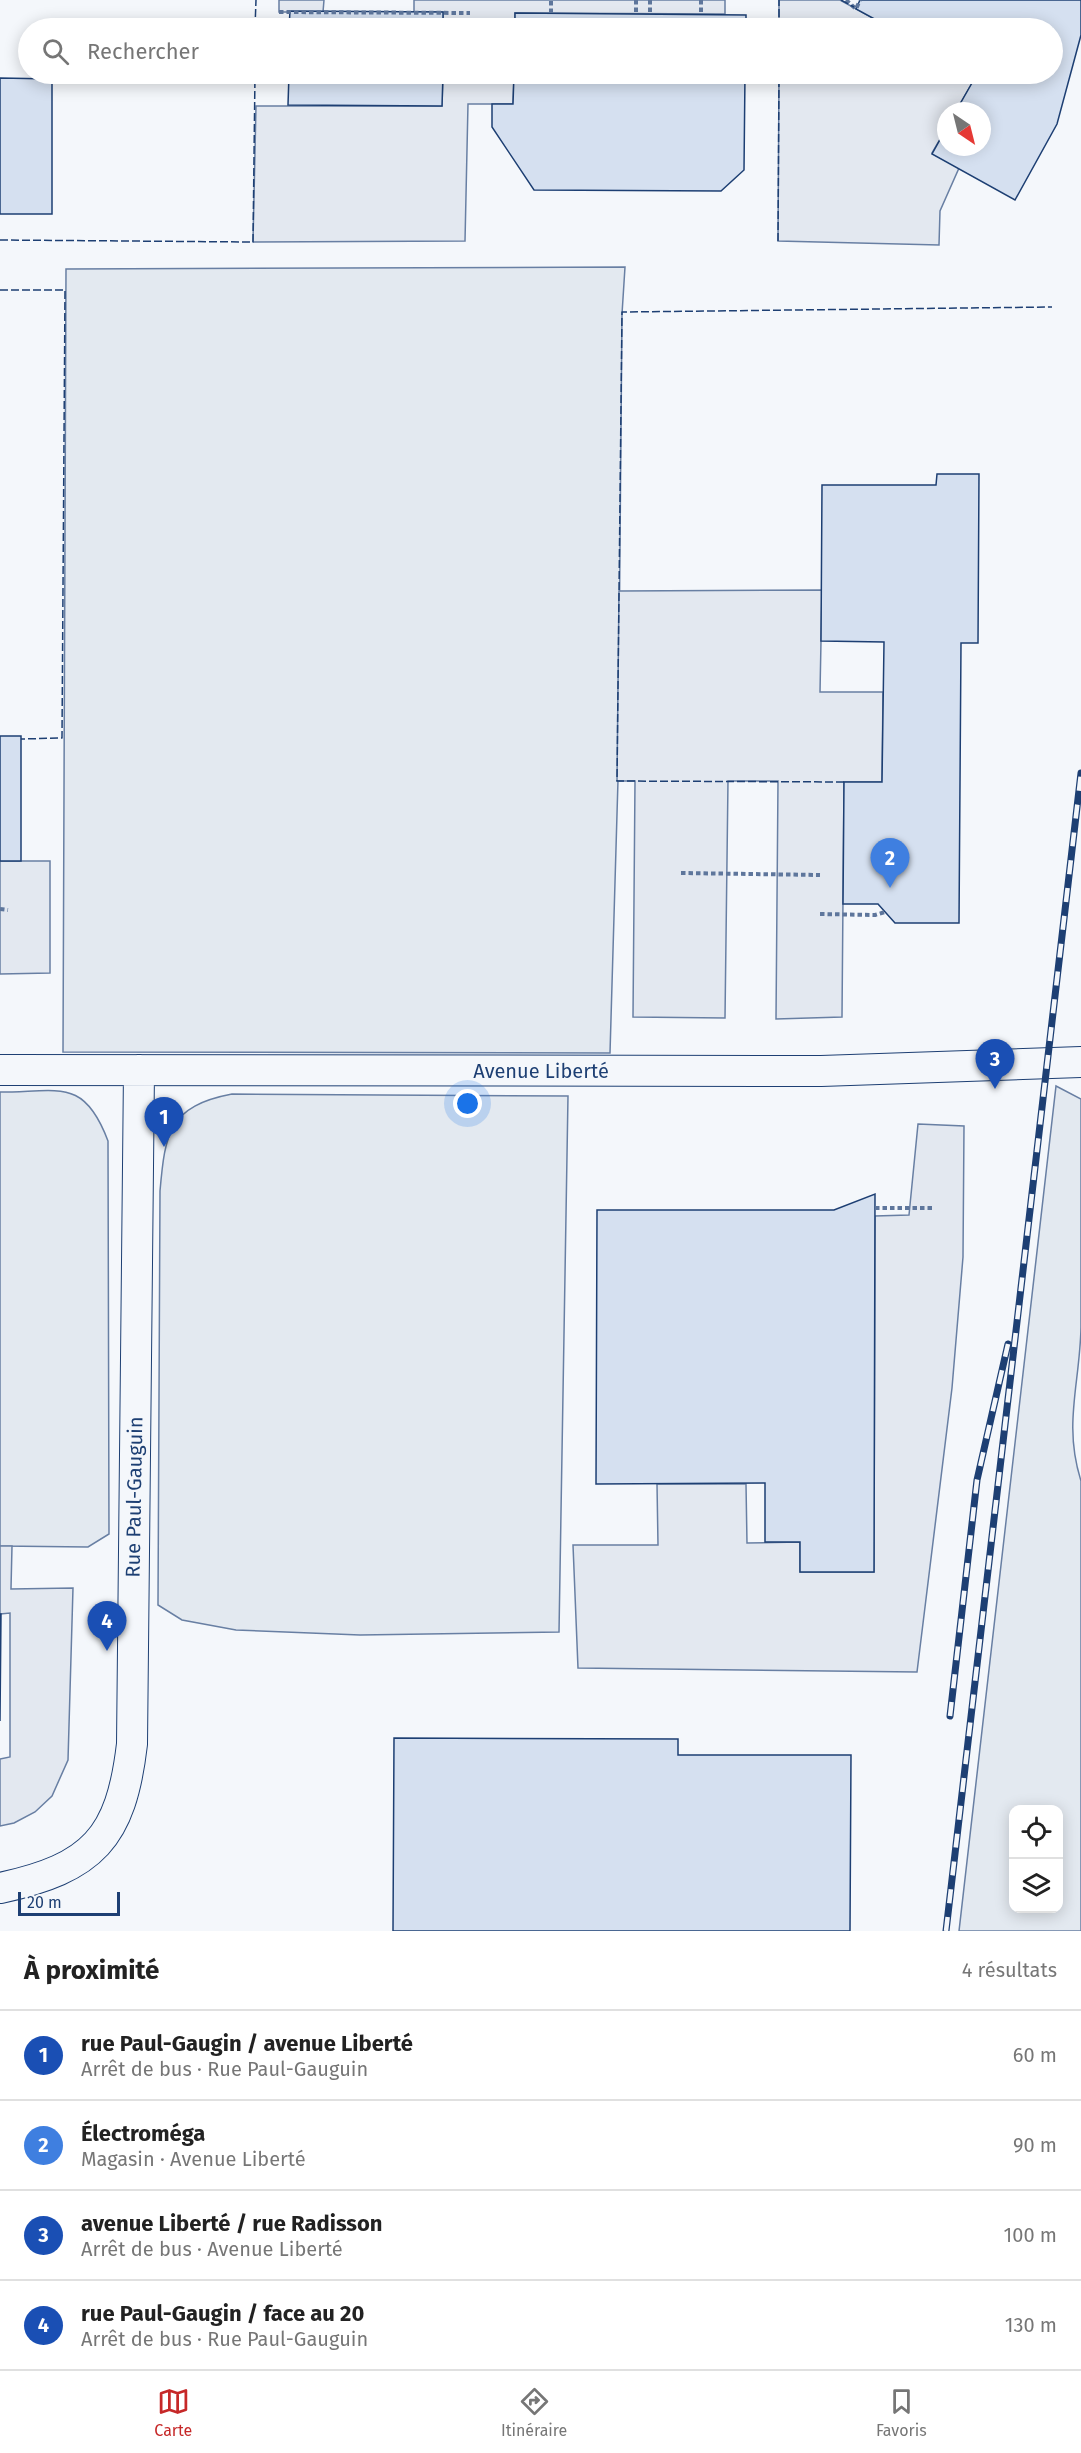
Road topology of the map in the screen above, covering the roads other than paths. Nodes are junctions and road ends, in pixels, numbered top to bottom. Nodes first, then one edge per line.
1 (1081, 1062) edge
2 (0, 1070) edge
3 (139, 1070) junction
4 (0, 1888) edge

1 - 3 street, Avenue Liberté
2 - 3 street, Avenue Liberté
3 - 4 street, Rue Paul-Gauguin

